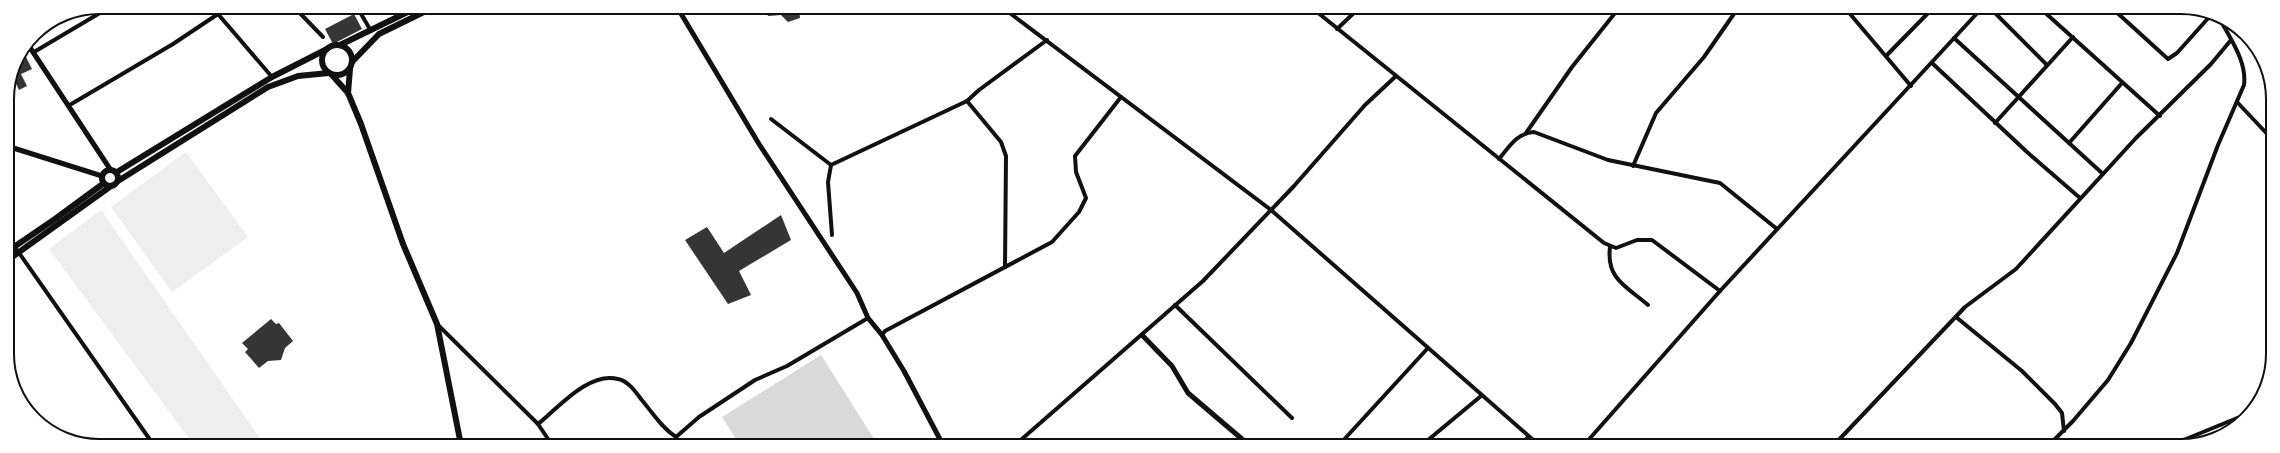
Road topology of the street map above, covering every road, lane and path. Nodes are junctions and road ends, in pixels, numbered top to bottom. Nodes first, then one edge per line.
1 (98, 14) edge
2 (218, 14) joint
3 (301, 14) edge
4 (362, 14) edge
5 (404, 14) edge
6 (420, 14) edge
7 (681, 14) edge
8 (1011, 14) edge
9 (1319, 14) edge
10 (1353, 14) edge
11 (1614, 14) edge
12 (1734, 14) edge
13 (1850, 14) edge
14 (1926, 14) edge
15 (1976, 14) edge
16 (1996, 14) edge
17 (2047, 14) edge
18 (2118, 14) edge
19 (2208, 18) edge
20 (2223, 25) edge
21 (1337, 29) junction
22 (371, 31) junction
23 (323, 36) dead end
24 (1954, 38) junction
25 (2073, 38) junction
26 (1047, 40) junction
27 (2231, 40) junction
28 (340, 45) junction
29 (31, 48) edge
30 (327, 49) junction
31 (34, 52) junction
32 (1886, 56) junction
33 (352, 62) junction
34 (1932, 63) junction
35 (2047, 65) junction
36 (350, 69) junction
37 (330, 74) junction
38 (272, 77) junction
39 (1395, 77) junction
40 (2122, 83) junction
41 (1911, 86) junction
42 (348, 93) junction
43 (1121, 97) junction
44 (2018, 97) junction
45 (968, 101) junction
46 (2237, 102) junction
47 (68, 106) junction
48 (2160, 116) junction
49 (771, 119) dead end
50 (1995, 123) junction
51 (1526, 133) junction
52 (2266, 133) edge
53 (2069, 143) junction
54 (14, 148) edge
55 (1499, 159) junction
56 (831, 165) junction
57 (1633, 166) junction
58 (110, 169) junction
59 (117, 172) junction
60 (2103, 174) junction
61 (103, 179) junction
62 (118, 181) junction
63 (111, 186) junction
64 (2080, 198) junction
65 (1271, 210) junction
66 (1777, 229) junction
67 (832, 235) dead end
68 (15, 247) joint
69 (1610, 247) junction
70 (19, 253) junction
71 (14, 256) edge
72 (1005, 267) junction
73 (1720, 291) junction
74 (1176, 305) junction
75 (1648, 305) dead end
76 (1956, 317) junction
77 (868, 318) junction
78 (437, 324) junction
79 (882, 335) junction
80 (1142, 335) junction
81 (1427, 349) junction
82 (1481, 396) junction
83 (1292, 418) dead end
84 (2236, 419) edge
85 (538, 424) junction
86 (2064, 431) junction
87 (676, 437) joint
88 (1528, 437) joint
89 (149, 439) edge
90 (460, 439) edge
91 (548, 439) edge
92 (940, 439) edge
93 (1022, 439) edge
94 (1243, 439) edge
95 (1344, 439) edge
96 (1429, 439) edge
97 (1530, 439) edge
98 (1589, 439) edge
99 (1840, 439) edge
100 (2055, 439) edge
101 (2186, 439) edge

1 - 31 street
2 - 38 street
2 - 47 street
3 - 23 street
4 - 22 street
5 - 22 main road
6 - 33 main road
7 - 77 street
8 - 26 street
9 - 21 street
10 - 21 street
11 - 51 street
12 - 57 street
13 - 32 street
14 - 32 street
15 - 24 street
16 - 35 street
17 - 25 street
18 - 19 street
20 - 27 street
21 - 39 street
22 - 28 main road
24 - 34 street
24 - 44 street
25 - 35 street
25 - 40 street
26 - 43 street
26 - 45 street
27 - 46 street
27 - 48 street
28 - 30 main road
28 - 33 main road
29 - 31 street
30 - 37 main road
30 - 38 main road
31 - 47 street
32 - 41 street
33 - 36 main road
34 - 41 street
34 - 50 street
35 - 44 street
36 - 37 main road
36 - 42 main road
37 - 42 main road
37 - 62 main road
38 - 59 main road
39 - 55 street
39 - 65 street
40 - 48 street
40 - 53 street
41 - 66 street
42 - 78 main road
43 - 65 street
43 - 72 street
44 - 50 street
44 - 53 street
45 - 56 street
45 - 72 street
46 - 52 street
46 - 86 street
47 - 58 street
48 - 60 street
49 - 56 street
50 - 64 street
51 - 55 street
51 - 57 street
53 - 60 street
54 - 61 street
55 - 69 street
56 - 67 street
57 - 66 street
58 - 59 main road
58 - 61 main road
59 - 62 main road
60 - 64 street
61 - 63 main road
61 - 68 main road
62 - 63 main road
63 - 70 main road
64 - 76 street
65 - 74 street
65 - 81 street
66 - 73 street
68 - 70 street
69 - 73 street
69 - 75 street
70 - 71 main road
70 - 89 street
72 - 79 street
73 - 98 street
74 - 80 street
74 - 83 street
76 - 86 street
76 - 99 street
77 - 79 street
77 - 87 street
78 - 85 street
78 - 90 main road
79 - 92 street
80 - 93 street
80 - 94 street
81 - 82 street
81 - 95 street
82 - 88 street
82 - 96 street
84 - 101 street
85 - 87 street
85 - 91 street
86 - 100 street
88 - 97 street

